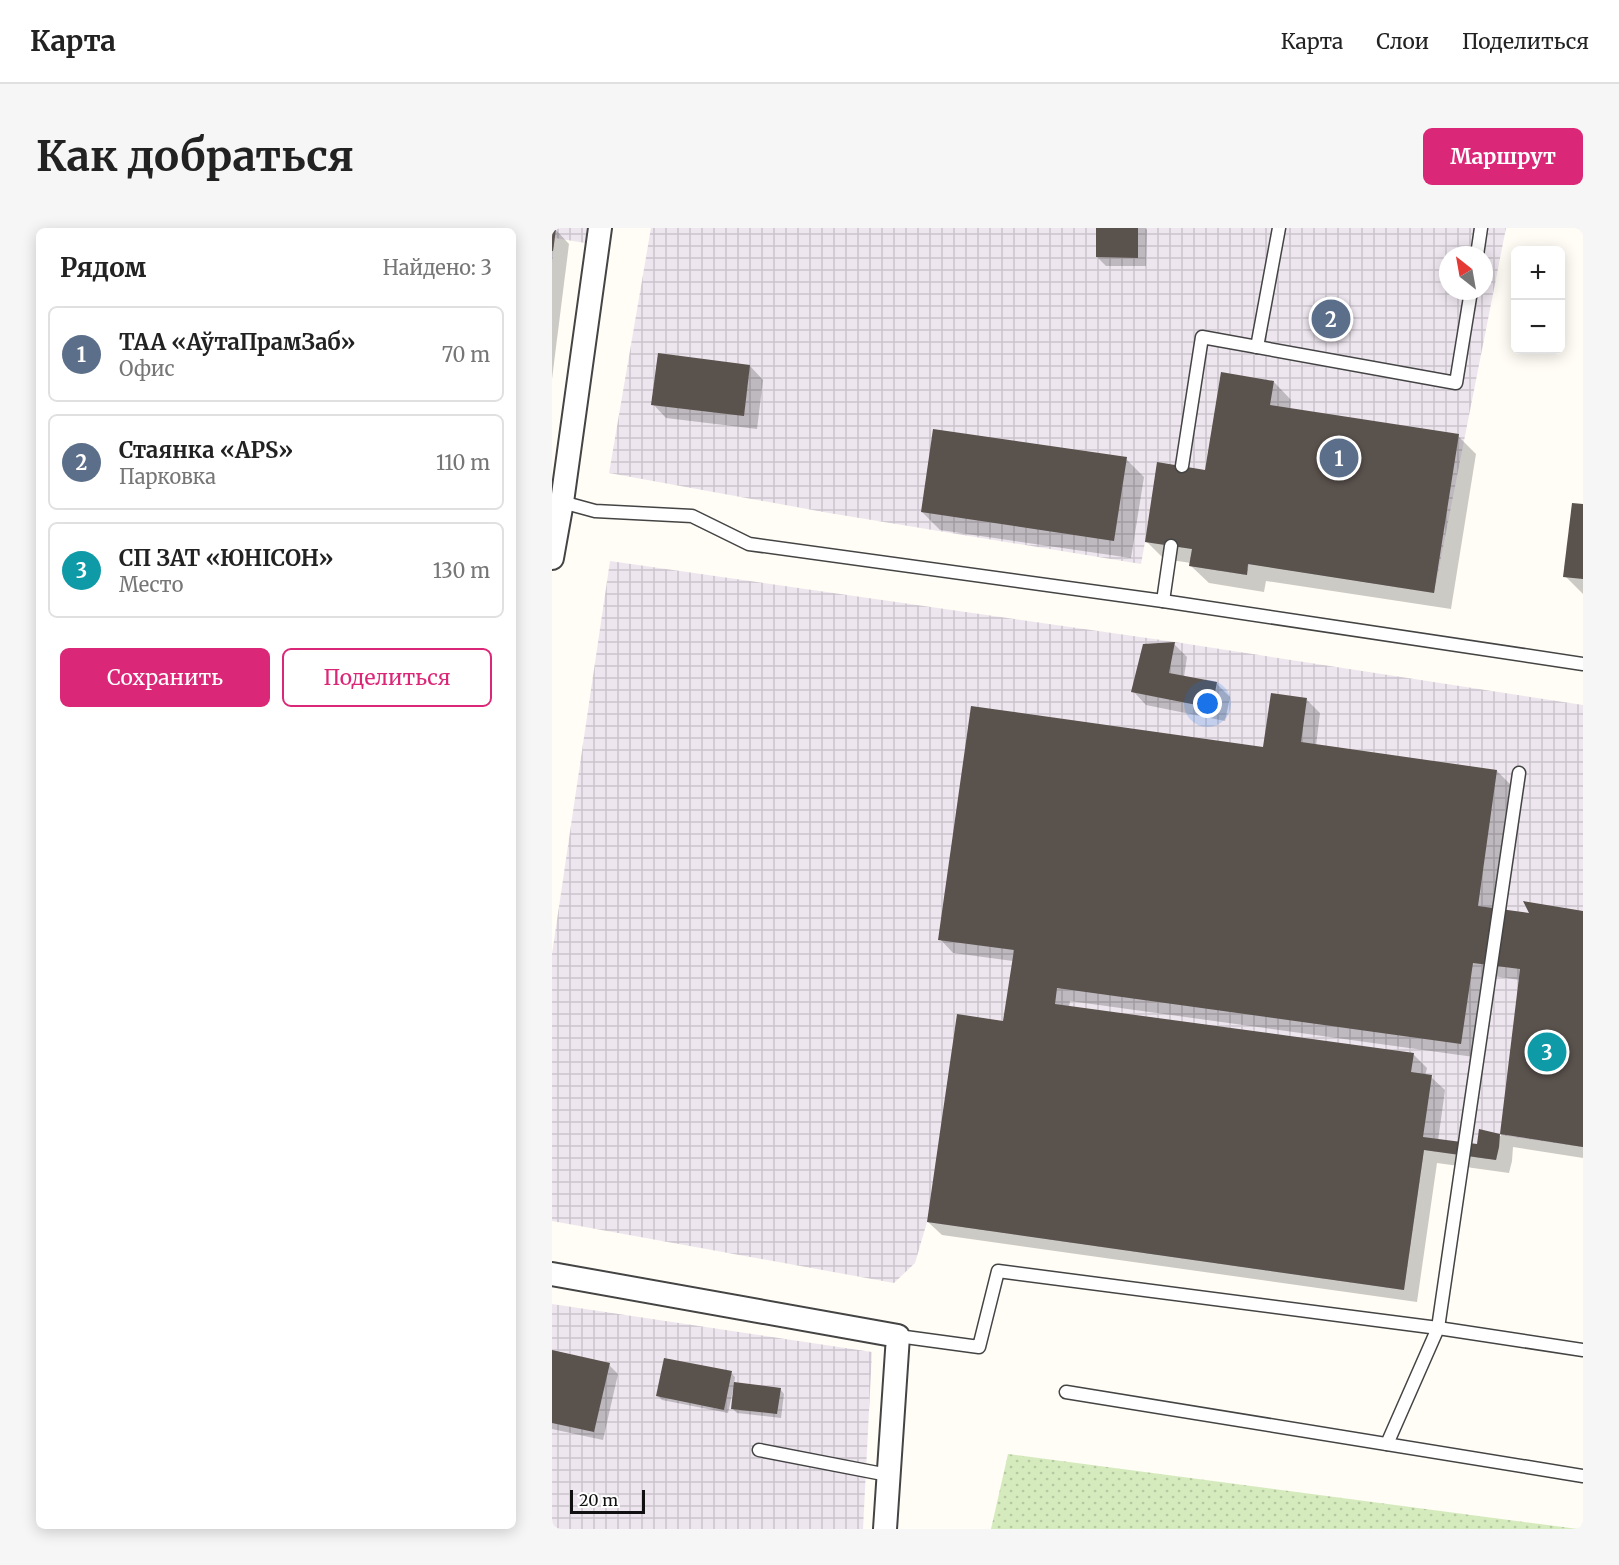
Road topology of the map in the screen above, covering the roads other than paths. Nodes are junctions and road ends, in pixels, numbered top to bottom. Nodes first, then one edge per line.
1 (600, 228) edge
2 (1279, 228) edge
3 (1481, 228) edge
4 (1478, 246) edge
5 (1470, 300) edge
6 (1257, 347) junction
7 (1182, 466) dead end
8 (562, 502) junction
9 (1171, 546) dead end
10 (552, 558) edge
11 (1162, 601) junction
12 (1583, 664) edge
13 (1519, 773) dead end
14 (552, 1274) edge
15 (1438, 1328) junction
16 (898, 1336) junction
17 (1583, 1350) edge
18 (1066, 1392) dead end
19 (1387, 1444) junction
20 (759, 1450) dead end
21 (888, 1475) junction
22 (1583, 1476) edge
23 (885, 1529) edge

1 - 8 street
2 - 6 lane
3 - 4 lane
5 - 6 lane
6 - 7 lane
8 - 10 street
8 - 11 lane
9 - 11 lane
11 - 12 lane
13 - 15 lane
14 - 16 street
15 - 16 lane
15 - 17 lane
15 - 19 lane
16 - 21 street
18 - 19 lane
19 - 22 lane
20 - 21 lane
21 - 23 street

